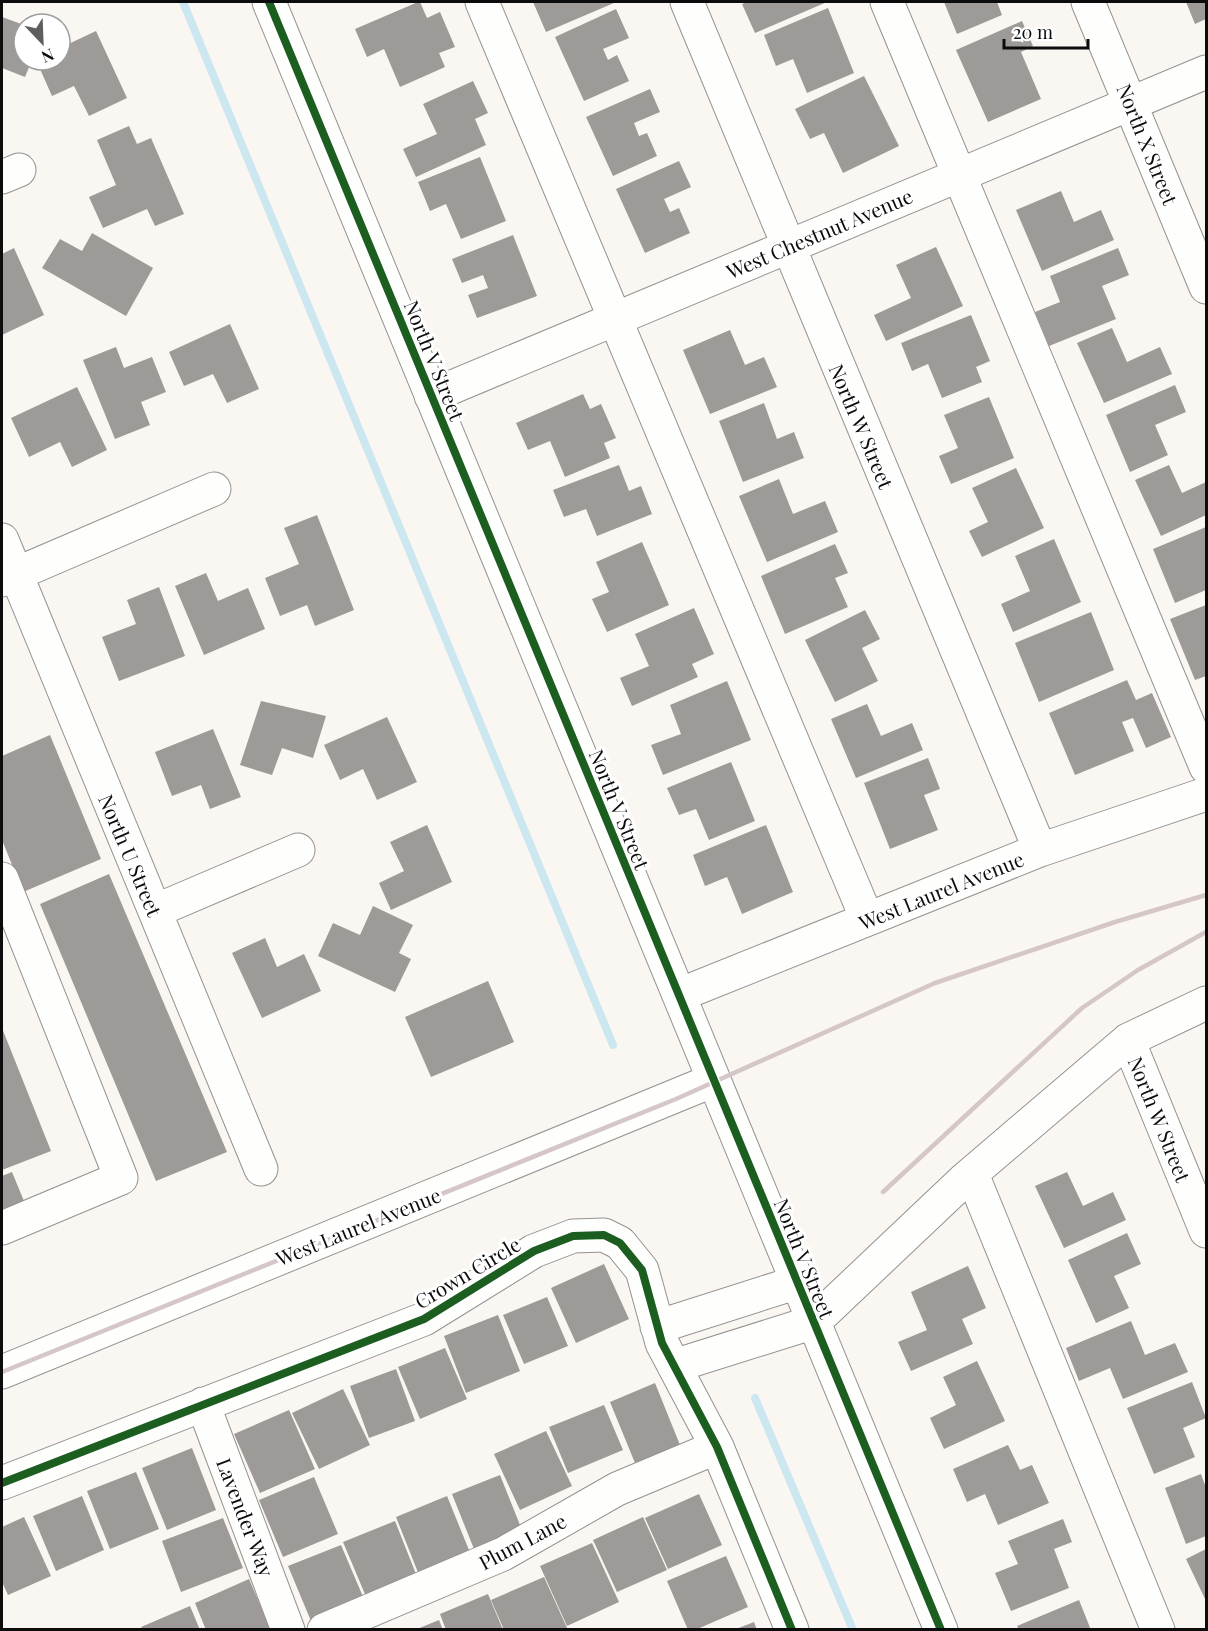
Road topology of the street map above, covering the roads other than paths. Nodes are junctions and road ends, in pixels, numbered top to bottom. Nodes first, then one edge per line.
1 (269, 2) edge
2 (482, 2) edge
3 (687, 2) edge
4 (887, 2) edge
5 (1088, 2) edge
6 (1206, 72) edge
7 (1132, 103) junction
8 (960, 174) junction
9 (787, 246) junction
10 (1206, 286) edge
11 (614, 320) junction
12 (432, 396) junction
13 (214, 489) dead end
14 (2, 540) edge
15 (8, 578) edge
16 (1206, 767) edge
17 (1206, 794) edge
18 (298, 850) dead end
19 (1040, 850) junction
20 (2, 879) edge
21 (154, 911) junction
22 (867, 919) junction
23 (679, 995) junction
24 (1206, 1003) edge
25 (1128, 1040) junction
26 (714, 1080) junction
27 (261, 1169) dead end
28 (972, 1174) junction
29 (2, 1228) edge
30 (1206, 1231) edge
31 (798, 1282) junction
32 (814, 1322) junction
33 (657, 1327) junction
34 (674, 1366) junction
35 (2, 1372) edge
36 (203, 1404) junction
37 (717, 1448) junction
38 (2, 1482) edge
39 (288, 1629) edge
40 (324, 1629) edge
41 (792, 1629) edge
42 (941, 1629) edge
43 (1158, 1629) edge

1 - 12 street, North V Street
2 - 11 street
3 - 9 street, North W Street
4 - 8 street
5 - 7 street, North X Street
6 - 7 street, West Chestnut Avenue
7 - 8 street, West Chestnut Avenue
7 - 10 street, North X Street
8 - 9 street, West Chestnut Avenue
8 - 16 street
9 - 11 street, West Chestnut Avenue
9 - 19 street, North W Street
11 - 12 street, West Chestnut Avenue
11 - 22 street
12 - 23 street, North V Street
13 - 15 street
14 - 15 street, North U Street
15 - 21 street, North U Street
17 - 19 street, West Laurel Avenue
18 - 21 street
19 - 22 street, West Laurel Avenue
20 - 29 street
21 - 27 street, North U Street
22 - 23 street, West Laurel Avenue
23 - 26 street, North V Street
24 - 25 street
25 - 28 street
25 - 30 street, North W Street
26 - 31 street, North V Street
26 - 35 street, West Laurel Avenue
28 - 32 street
28 - 43 street
31 - 32 street, North V Street
31 - 33 street
32 - 34 street
32 - 42 street, North V Street
33 - 34 street, Crown Circle
33 - 36 street, Crown Circle
34 - 37 street, Crown Circle
36 - 38 street, Crown Circle
36 - 39 street, Lavender Way
37 - 40 street, Plum Lane
37 - 41 street, Crown Circle

